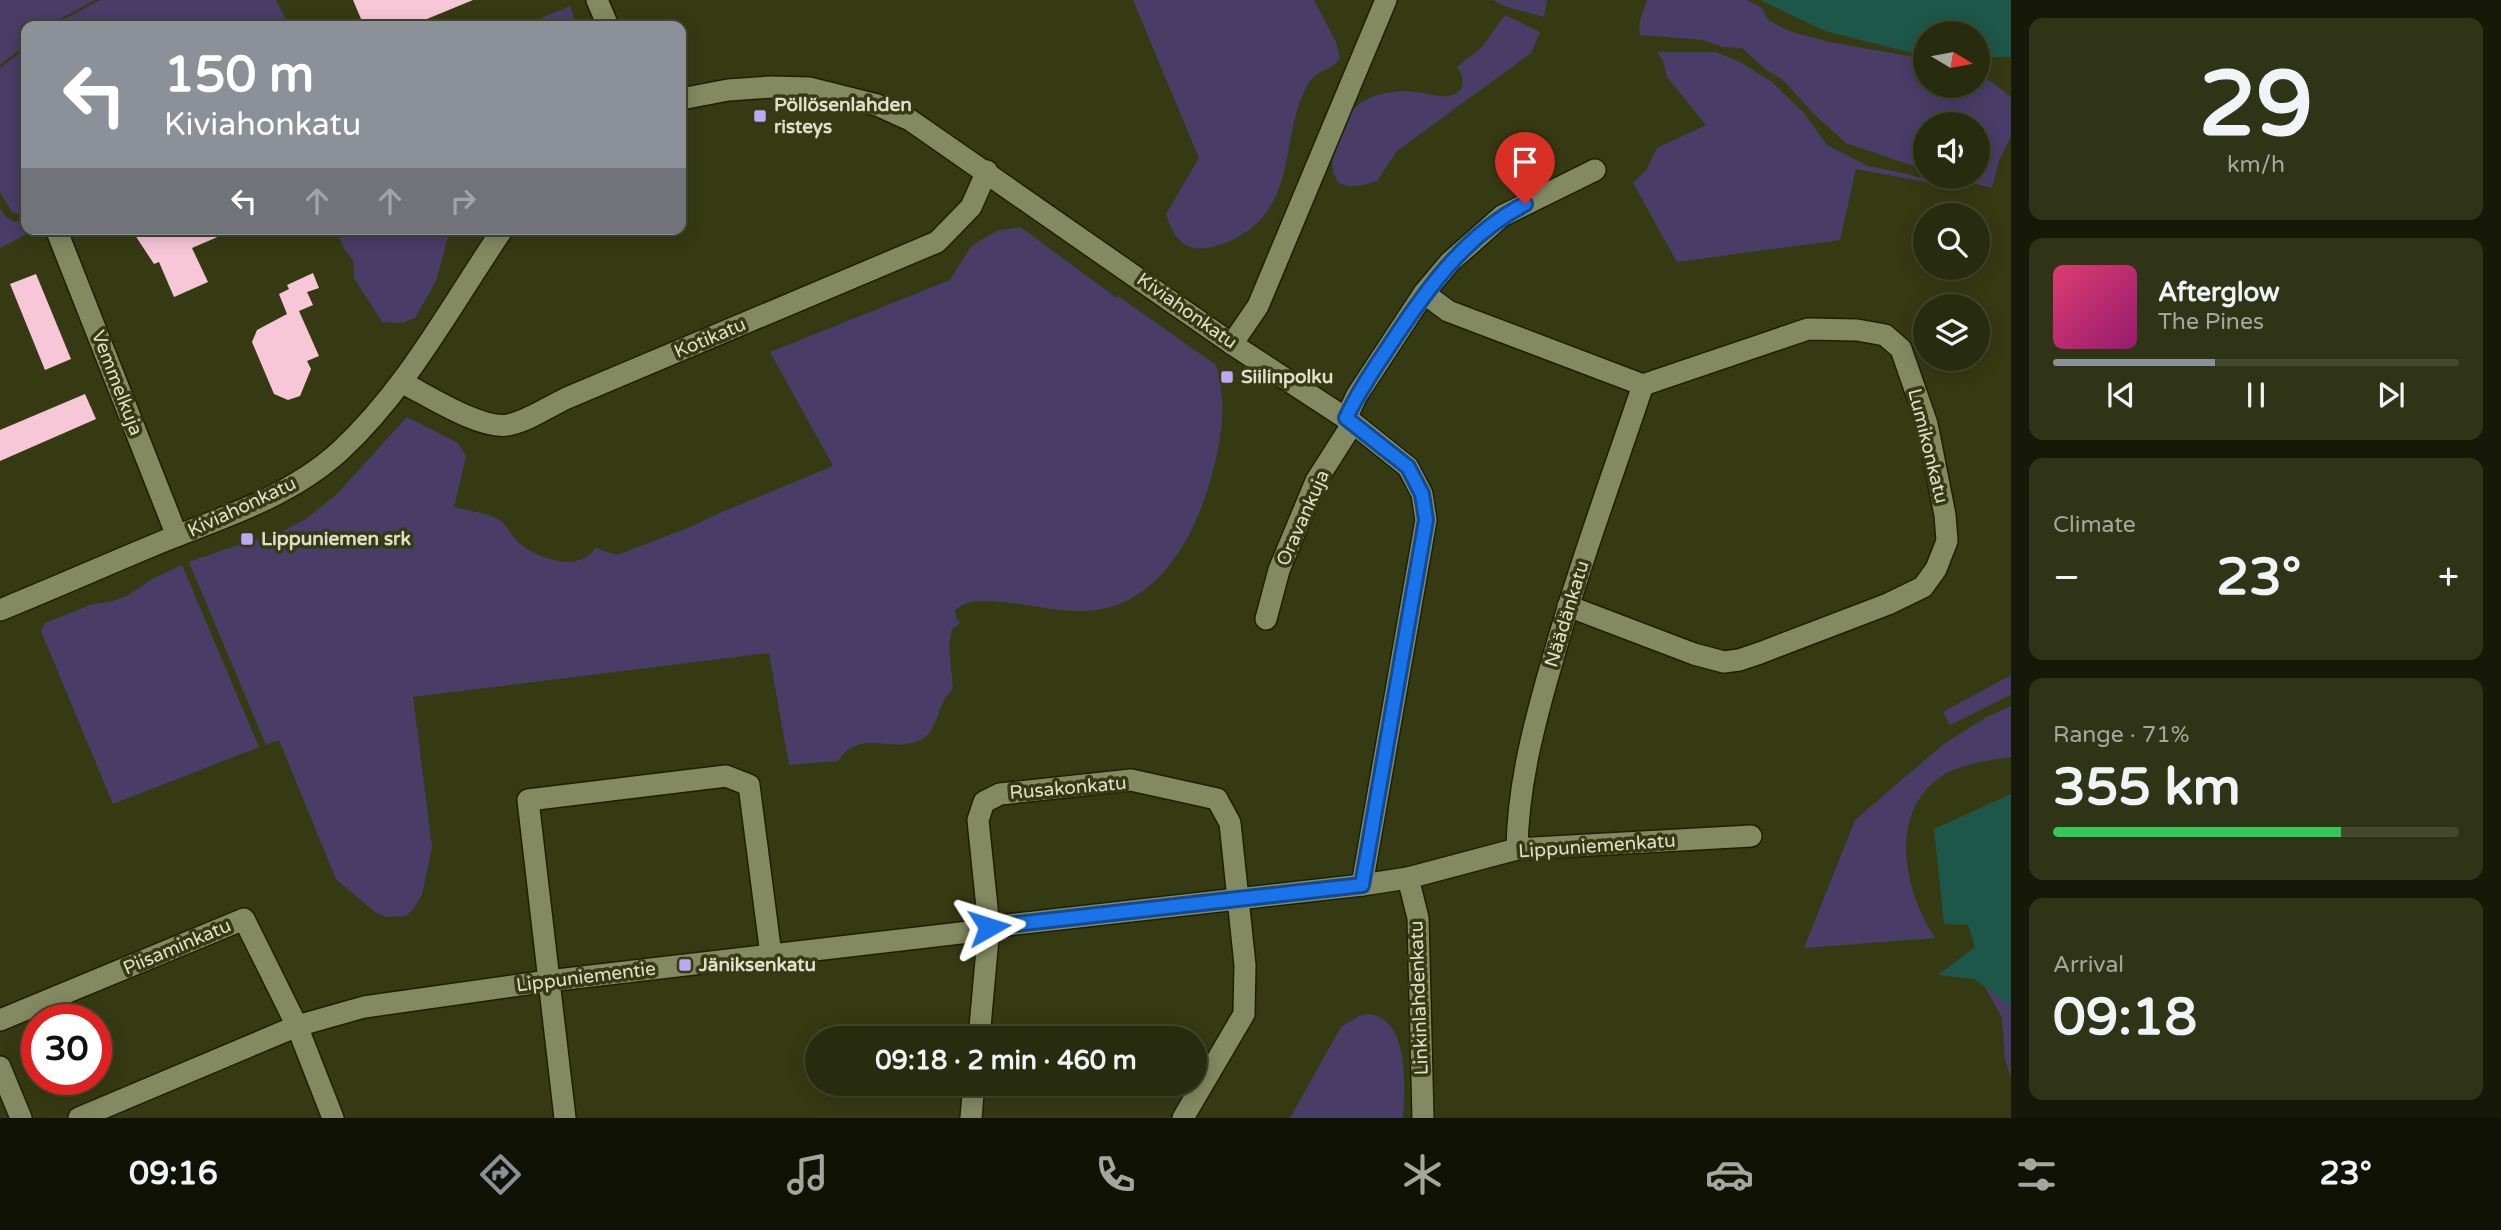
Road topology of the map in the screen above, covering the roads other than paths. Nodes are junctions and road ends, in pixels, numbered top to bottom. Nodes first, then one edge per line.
1 (597, 0) edge
2 (1386, 0) edge
3 (606, 21) edge
4 (686, 98) edge
5 (1595, 170) dead end
6 (987, 171) junction
7 (59, 235) edge
8 (499, 235) edge
9 (1424, 293) junction
10 (1233, 344) junction
11 (403, 383) junction
12 (1643, 385) junction
13 (1349, 420) junction
14 (177, 536) junction
15 (1568, 606) junction
16 (0, 610) edge
17 (1266, 619) dead end
18 (1751, 836) dead end
19 (1517, 849) junction
20 (1408, 878) junction
21 (1362, 885) junction
22 (1239, 899) junction
23 (989, 927) junction
24 (771, 955) junction
25 (548, 981) junction
26 (0, 1020) edge
27 (297, 1026) junction
28 (980, 1026) edge
29 (0, 1067) edge
30 (973, 1096) edge
31 (21, 1118) edge
32 (79, 1118) edge
33 (333, 1118) edge
34 (565, 1118) edge
35 (971, 1118) edge
36 (1183, 1118) edge
37 (1423, 1118) edge

1 - 3 street
2 - 10 street
4 - 6 street, Kiviahonkatu
5 - 9 street, Oravankuja
6 - 10 street, Kiviahonkatu
6 - 11 street, Kotikatu
7 - 14 street, Vemmelkuja
8 - 11 street, Kiviahonkatu
9 - 12 street
9 - 13 street, Oravankuja
10 - 13 street, Kiviahonkatu
11 - 14 street, Kiviahonkatu
12 - 15 street, Näädänkatu
12 - 15 street, Lumikonkatu
13 - 17 street, Oravankuja
13 - 21 street, Kiviahonkatu
14 - 16 street, Kiviahonkatu
15 - 19 street, Näädänkatu
18 - 19 street, Lippuniemenkatu
19 - 20 street, Lippuniemenkatu
20 - 21 street, Lippuniemenkatu
20 - 37 street, Linkinlahdenkatu
21 - 22 street, Lippuniementie
22 - 23 street, Lippuniementie
22 - 23 street, Rusakonkatu
22 - 36 street, Rusakonkatu
23 - 24 street, Lippuniementie
23 - 28 street, Rusakonkatu
24 - 25 street, Lippuniementie
24 - 25 street
25 - 27 street, Lippuniementie
25 - 34 street
26 - 27 street, Piisaminkatu
27 - 32 street, Lippuniementie
27 - 33 street
29 - 31 street
30 - 35 street

